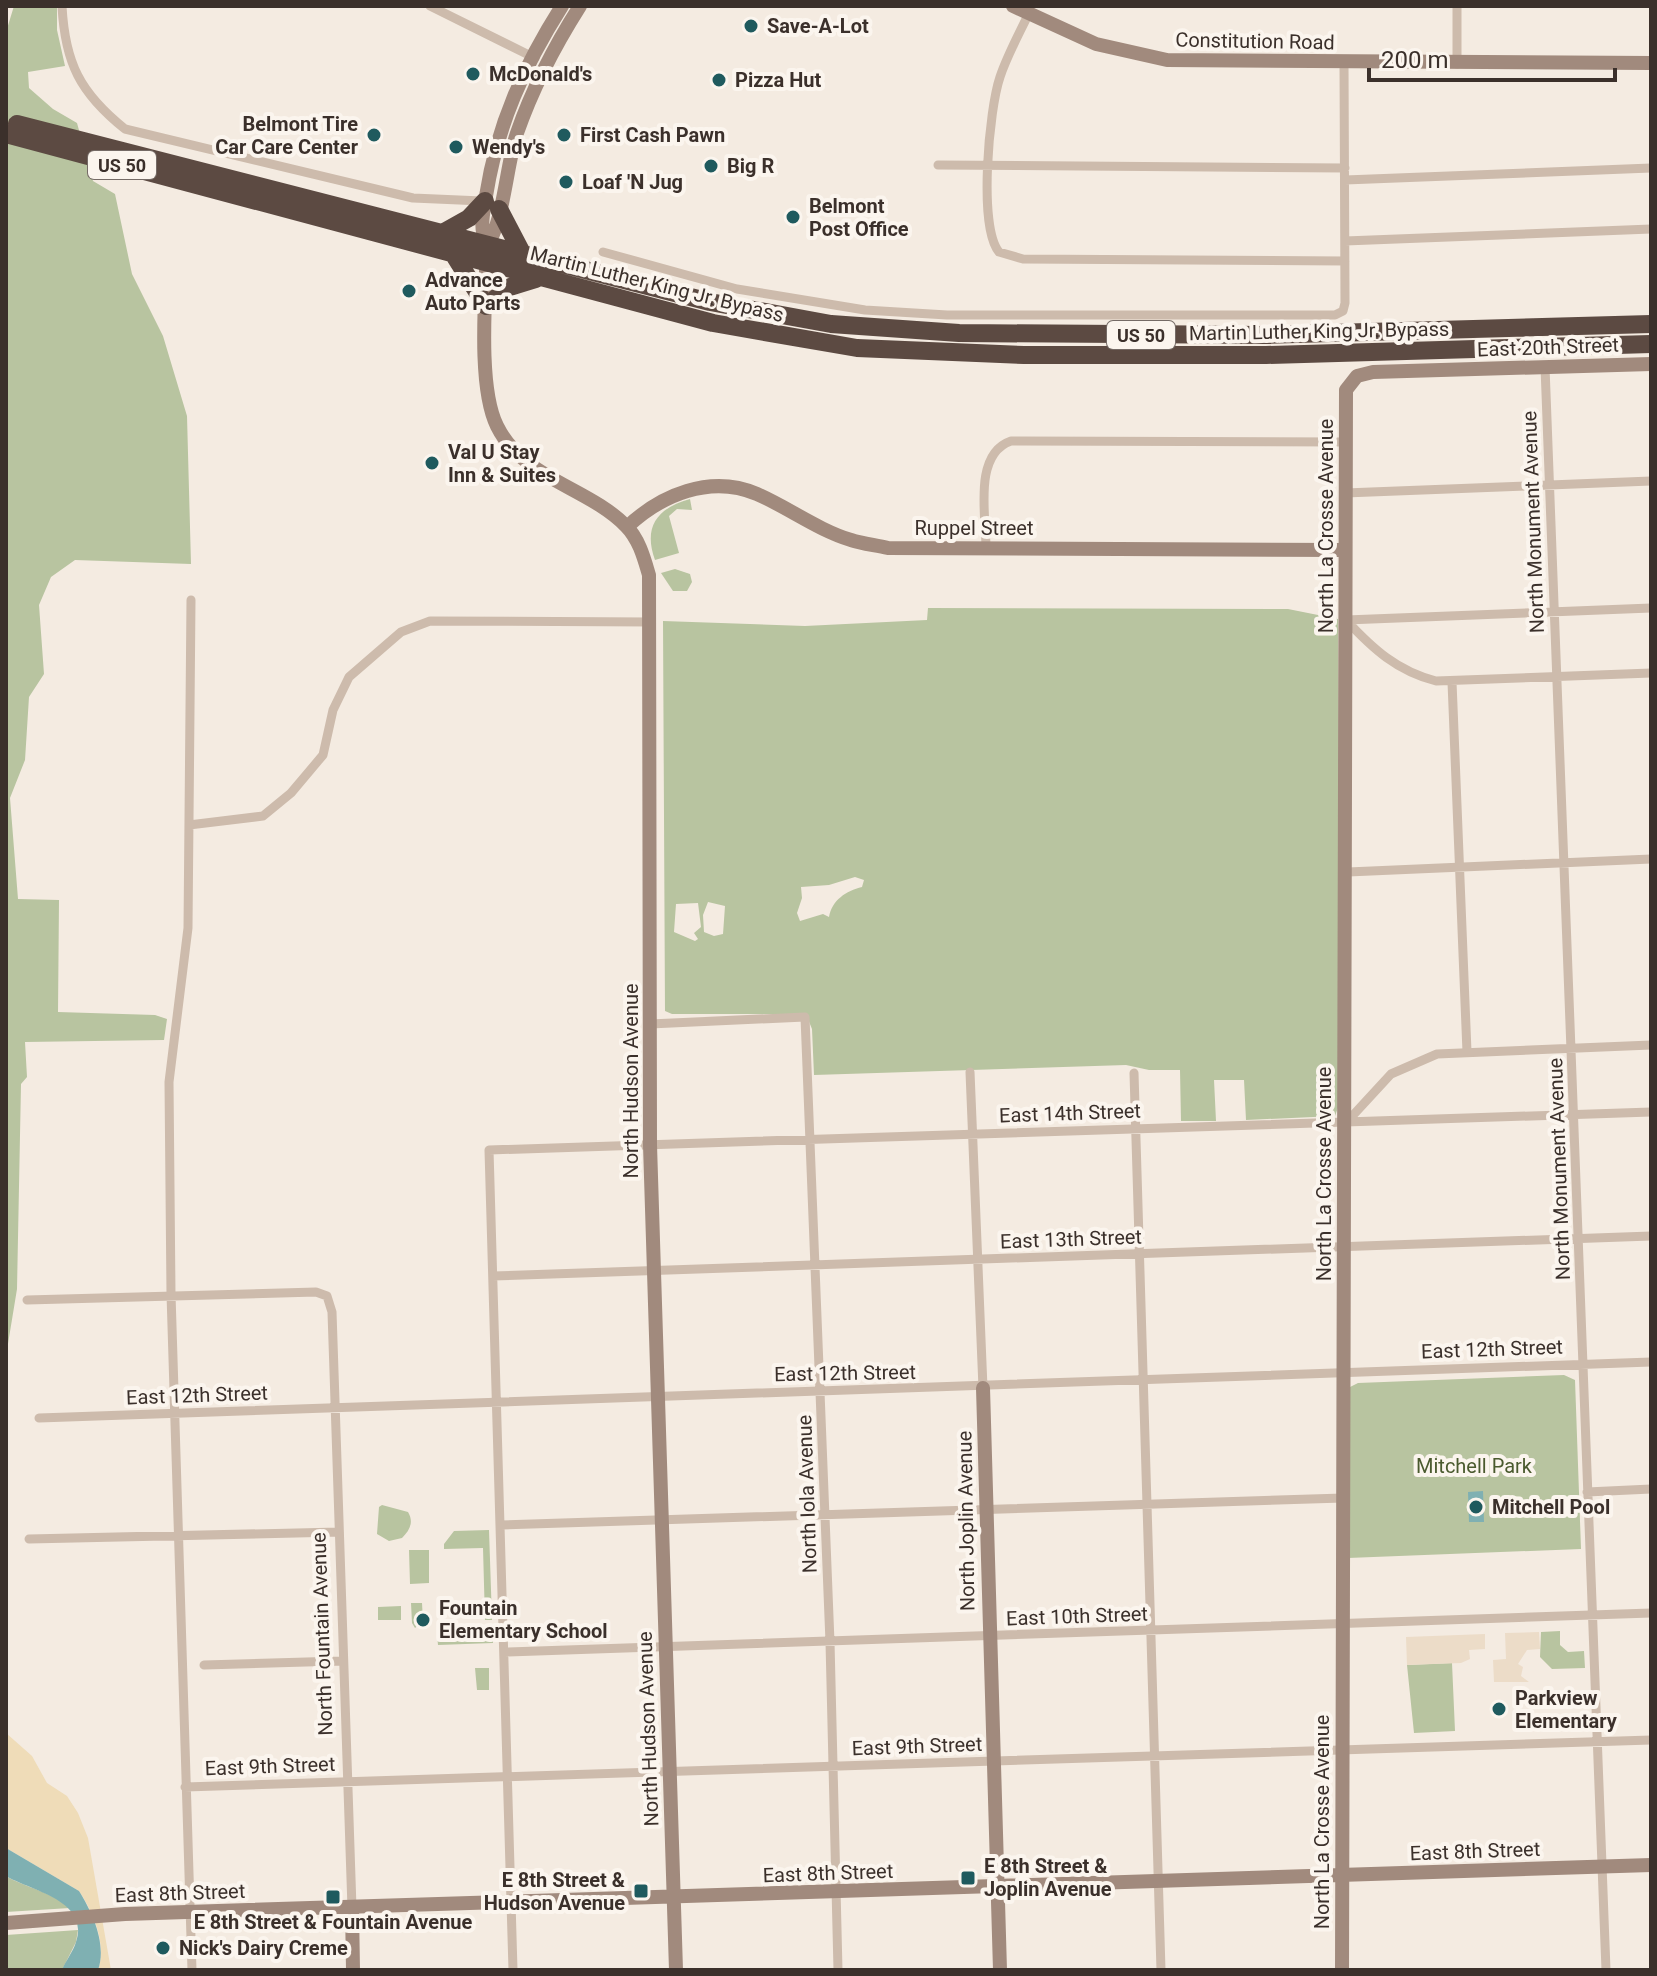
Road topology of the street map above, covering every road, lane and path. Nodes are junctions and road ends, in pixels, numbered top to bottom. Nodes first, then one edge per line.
1 (62, 6) edge
2 (430, 6) edge
3 (562, 6) edge
4 (580, 6) edge
5 (1013, 6) edge
6 (1457, 6) edge
7 (1028, 15) junction
8 (530, 56) junction
9 (545, 63) junction
10 (1344, 63) junction
11 (1651, 63) edge
12 (1457, 64) junction
13 (10, 129) edge
14 (938, 165) dead end
15 (989, 166) junction
16 (1345, 168) junction
17 (1651, 168) edge
18 (1345, 180) junction
19 (492, 205) junction
20 (1651, 229) edge
21 (444, 232) junction
22 (1345, 241) junction
23 (487, 244) junction
24 (603, 252) dead end
25 (522, 253) junction
26 (454, 255) junction
27 (1345, 261) junction
28 (487, 264) junction
29 (539, 278) junction
30 (486, 306) junction
31 (1651, 324) edge
32 (1651, 334) edge
33 (1651, 344) edge
34 (1594, 347) junction
35 (1651, 364) edge
36 (1545, 367) junction
37 (1352, 380) joint
38 (1345, 442) junction
39 (1651, 481) edge
40 (1550, 485) junction
41 (1345, 493) junction
42 (627, 527) junction
43 (986, 548) junction
44 (1345, 550) junction
45 (191, 600) dead end
46 (1651, 608) edge
47 (1555, 612) junction
48 (1346, 620) junction
49 (651, 622) junction
50 (1651, 673) edge
51 (1557, 677) junction
52 (1452, 682) junction
53 (189, 825) junction
54 (1651, 859) edge
55 (1565, 863) junction
56 (1459, 867) junction
57 (1348, 872) junction
58 (650, 1024) junction
59 (1651, 1045) edge
60 (1572, 1048) junction
61 (1467, 1052) junction
62 (970, 1072) dead end
63 (1134, 1073) dead end
64 (1651, 1112) edge
65 (1575, 1116) junction
66 (1344, 1125) junction
67 (1136, 1130) junction
68 (973, 1134) junction
69 (813, 1140) junction
70 (650, 1145) junction
71 (1651, 1236) edge
72 (1580, 1239) junction
73 (1344, 1248) junction
74 (1140, 1255) junction
75 (977, 1260) junction
76 (816, 1266) junction
77 (653, 1271) junction
78 (493, 1276) junction
79 (171, 1294) junction
80 (27, 1300) dead end
81 (1651, 1362) edge
82 (1586, 1363) junction
83 (1343, 1373) junction
84 (1143, 1380) junction
85 (983, 1388) junction
86 (821, 1391) junction
87 (658, 1397) junction
88 (496, 1402) junction
89 (334, 1409) junction
90 (175, 1414) junction
91 (39, 1418) dead end
92 (1651, 1489) edge
93 (1587, 1492) junction
94 (1343, 1498) junction
95 (1148, 1506) junction
96 (986, 1511) junction
97 (824, 1515) junction
98 (663, 1522) junction
99 (501, 1525) junction
100 (339, 1532) junction
101 (178, 1537) junction
102 (29, 1539) dead end
103 (1651, 1613) edge
104 (1594, 1615) junction
105 (1342, 1625) junction
106 (1150, 1631) junction
107 (989, 1638) junction
108 (830, 1642) junction
109 (666, 1648) junction
110 (505, 1652) junction
111 (341, 1661) junction
112 (204, 1665) dead end
113 (1651, 1740) edge
114 (1599, 1743) junction
115 (1342, 1751) junction
116 (1155, 1756) junction
117 (993, 1762) junction
118 (833, 1766) junction
119 (670, 1773) junction
120 (508, 1778) junction
121 (347, 1781) junction
122 (185, 1787) junction
123 (1651, 1865) edge
124 (1604, 1867) junction
125 (1341, 1876) junction
126 (1158, 1882) junction
127 (997, 1887) junction
128 (836, 1892) junction
129 (673, 1898) junction
130 (512, 1903) junction
131 (352, 1908) junction
132 (189, 1913) junction
133 (6, 1923) edge
134 (192, 1970) edge
135 (353, 1970) edge
136 (513, 1970) edge
137 (676, 1970) edge
138 (838, 1970) edge
139 (1000, 1970) edge
140 (1161, 1970) edge
141 (1342, 1970) edge
142 (1606, 1970) edge

1 - 19 street
2 - 8 street
3 - 8 street
4 - 9 street
5 - 7 street, Constitution Road
6 - 12 street
7 - 10 street, Constitution Road
7 - 15 street
8 - 9 street
8 - 19 street
9 - 19 street
10 - 12 street, Constitution Road
10 - 16 street
11 - 12 street, Constitution Road
13 - 21 highway, Martin Luther King Jr. Bypass / US 50
13 - 26 highway, Martin Luther King Jr. Bypass / US 50
14 - 15 street
15 - 16 street
15 - 27 street
16 - 18 street
17 - 18 street
18 - 22 street
19 - 21 highway
19 - 23 street, North Hudson Avenue
19 - 25 highway
20 - 22 street
21 - 23 highway, Martin Luther King Jr. Bypass / US 50
22 - 27 street
23 - 25 highway, Martin Luther King Jr. Bypass / US 50
23 - 28 street, North Hudson Avenue
24 - 27 street
25 - 31 highway, Martin Luther King Jr. Bypass / US 50
26 - 28 highway, Martin Luther King Jr. Bypass / US 50
26 - 30 highway
28 - 29 highway, Martin Luther King Jr. Bypass / US 50
28 - 30 street, North Hudson Avenue
29 - 30 highway
29 - 34 highway, Martin Luther King Jr. Bypass / US 50
30 - 42 street, North Hudson Avenue
32 - 34 highway
33 - 34 highway, Martin Luther King Jr. Bypass / US 50
35 - 36 street, East 20th Street
36 - 37 street, East 20th Street
36 - 40 street, North Monument Avenue
37 - 38 street, North La Crosse Avenue
38 - 41 street, North La Crosse Avenue
38 - 43 street
39 - 40 street
40 - 41 street
40 - 47 street, North Monument Avenue
41 - 44 street, North La Crosse Avenue
42 - 43 street, Ruppel Street
42 - 49 street, North Hudson Avenue
43 - 44 street, Ruppel Street
44 - 48 street, North La Crosse Avenue
45 - 53 street
46 - 47 street
47 - 48 street
47 - 51 street, North Monument Avenue
48 - 52 street
48 - 57 street, North La Crosse Avenue
49 - 53 street
49 - 58 street, North Hudson Avenue
50 - 51 street
51 - 52 street
51 - 55 street, North Monument Avenue
52 - 56 street
53 - 79 street
54 - 55 street
55 - 56 street
55 - 60 street, North Monument Avenue
56 - 57 street
56 - 61 street
57 - 66 street, North La Crosse Avenue
58 - 69 street, North Iola Avenue
58 - 70 street, North Hudson Avenue
59 - 60 street
60 - 61 street
60 - 65 street, North Monument Avenue
61 - 66 street
62 - 68 street, North Joplin Avenue
63 - 67 street
64 - 65 street, East 14th Street
65 - 66 street, East 14th Street
65 - 72 street, North Monument Avenue
66 - 67 street, East 14th Street
66 - 73 street, North La Crosse Avenue
67 - 68 street, East 14th Street
67 - 74 street
68 - 69 street, East 14th Street
68 - 75 street, North Joplin Avenue
69 - 70 street, East 14th Street
69 - 76 street, North Iola Avenue
70 - 77 street, North Hudson Avenue
70 - 78 street, East 14th Street
71 - 72 street, East 13th Street
72 - 73 street, East 13th Street
72 - 82 street, North Monument Avenue
73 - 74 street, East 13th Street
73 - 83 street, North La Crosse Avenue
74 - 75 street, East 13th Street
74 - 84 street
75 - 76 street, East 13th Street
75 - 85 street, North Joplin Avenue
76 - 77 street, East 13th Street
76 - 86 street, North Iola Avenue
77 - 78 street, East 13th Street
77 - 87 street, North Hudson Avenue
78 - 88 street
79 - 80 street
79 - 89 street, North Fountain Avenue
79 - 90 street
81 - 82 street, East 12th Street
82 - 83 street, East 12th Street
82 - 93 street, North Monument Avenue
83 - 84 street, East 12th Street
83 - 94 street, North La Crosse Avenue
84 - 85 street, East 12th Street
84 - 95 street
85 - 86 street, East 12th Street
85 - 96 street, North Joplin Avenue
86 - 87 street, East 12th Street
86 - 97 street, North Iola Avenue
87 - 88 street, East 12th Street
87 - 98 street, North Hudson Avenue
88 - 89 street, East 12th Street
88 - 99 street
89 - 90 street, East 12th Street
89 - 100 street, North Fountain Avenue
90 - 91 street, East 12th Street
90 - 101 street
92 - 93 street
93 - 104 street, North Monument Avenue
94 - 95 street
94 - 105 street, North La Crosse Avenue
95 - 96 street
95 - 106 street
96 - 97 street
96 - 107 street, North Joplin Avenue
97 - 98 street
97 - 108 street, North Iola Avenue
98 - 99 street
98 - 109 street, North Hudson Avenue
99 - 110 street
100 - 101 street
100 - 111 street, North Fountain Avenue
101 - 102 street
101 - 122 street
103 - 104 street, East 10th Street
104 - 105 street, East 10th Street
104 - 114 street, North Monument Avenue
105 - 106 street, East 10th Street
105 - 115 street, North La Crosse Avenue
106 - 107 street, East 10th Street
106 - 116 street
107 - 108 street, East 10th Street
107 - 117 street, North Joplin Avenue
108 - 109 street, East 10th Street
108 - 118 street, North Iola Avenue
109 - 110 street, East 10th Street
109 - 119 street, North Hudson Avenue
110 - 120 street
111 - 112 street
111 - 121 street, North Fountain Avenue
113 - 114 street, East 9th Street
114 - 115 street, East 9th Street
114 - 124 street, North Monument Avenue
115 - 116 street, East 9th Street
115 - 125 street, North La Crosse Avenue
116 - 117 street, East 9th Street
116 - 126 street
117 - 118 street, East 9th Street
117 - 127 street, North Joplin Avenue
118 - 119 street, East 9th Street
118 - 128 street, North Iola Avenue
119 - 120 street, East 9th Street
119 - 129 street, North Hudson Avenue
120 - 121 street, East 9th Street
120 - 130 street
121 - 122 street, East 9th Street
121 - 131 street, North Fountain Avenue
122 - 132 street
123 - 124 street, East 8th Street
124 - 125 street, East 8th Street
124 - 142 street, North Monument Avenue
125 - 126 street, East 8th Street
125 - 141 street, North La Crosse Avenue
126 - 127 street, East 8th Street
126 - 140 street
127 - 128 street, East 8th Street
127 - 139 street, North Joplin Avenue
128 - 129 street, East 8th Street
128 - 138 street, North Iola Avenue
129 - 130 street, East 8th Street
129 - 137 street, North Hudson Avenue
130 - 131 street, East 8th Street
130 - 136 street
131 - 132 street, East 8th Street
131 - 135 street, North Fountain Avenue
132 - 133 street, East 8th Street
132 - 134 street

